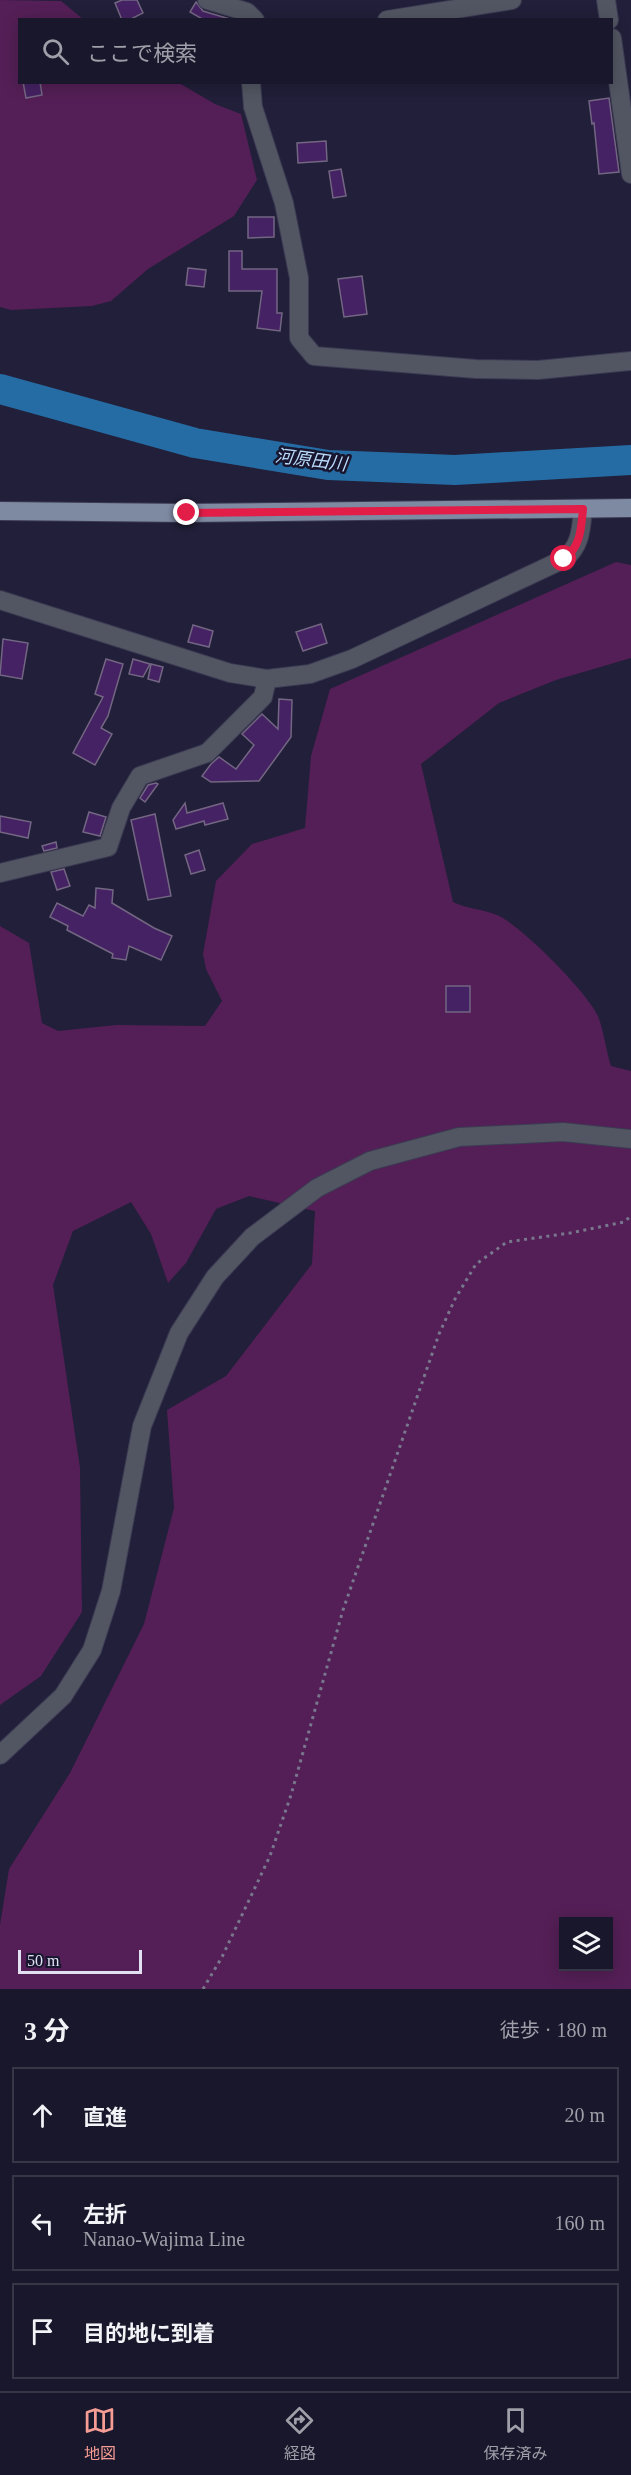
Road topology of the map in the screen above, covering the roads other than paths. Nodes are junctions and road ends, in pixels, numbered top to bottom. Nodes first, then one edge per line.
1 (207, 0) edge
2 (512, 0) edge
3 (606, 0) edge
4 (253, 18) edge
5 (400, 18) edge
6 (609, 18) edge
7 (613, 45) edge
8 (251, 84) edge
9 (631, 174) edge
10 (631, 361) edge
11 (631, 508) edge
12 (583, 509) junction
13 (0, 511) edge
14 (0, 600) edge
15 (267, 679) junction
16 (0, 873) edge
17 (631, 1139) edge
18 (0, 1755) edge

1 - 4 street
2 - 5 street
3 - 6 street
7 - 9 street
8 - 10 street
11 - 12 main road
12 - 13 main road
12 - 15 street
14 - 15 street
15 - 16 street
17 - 18 street

